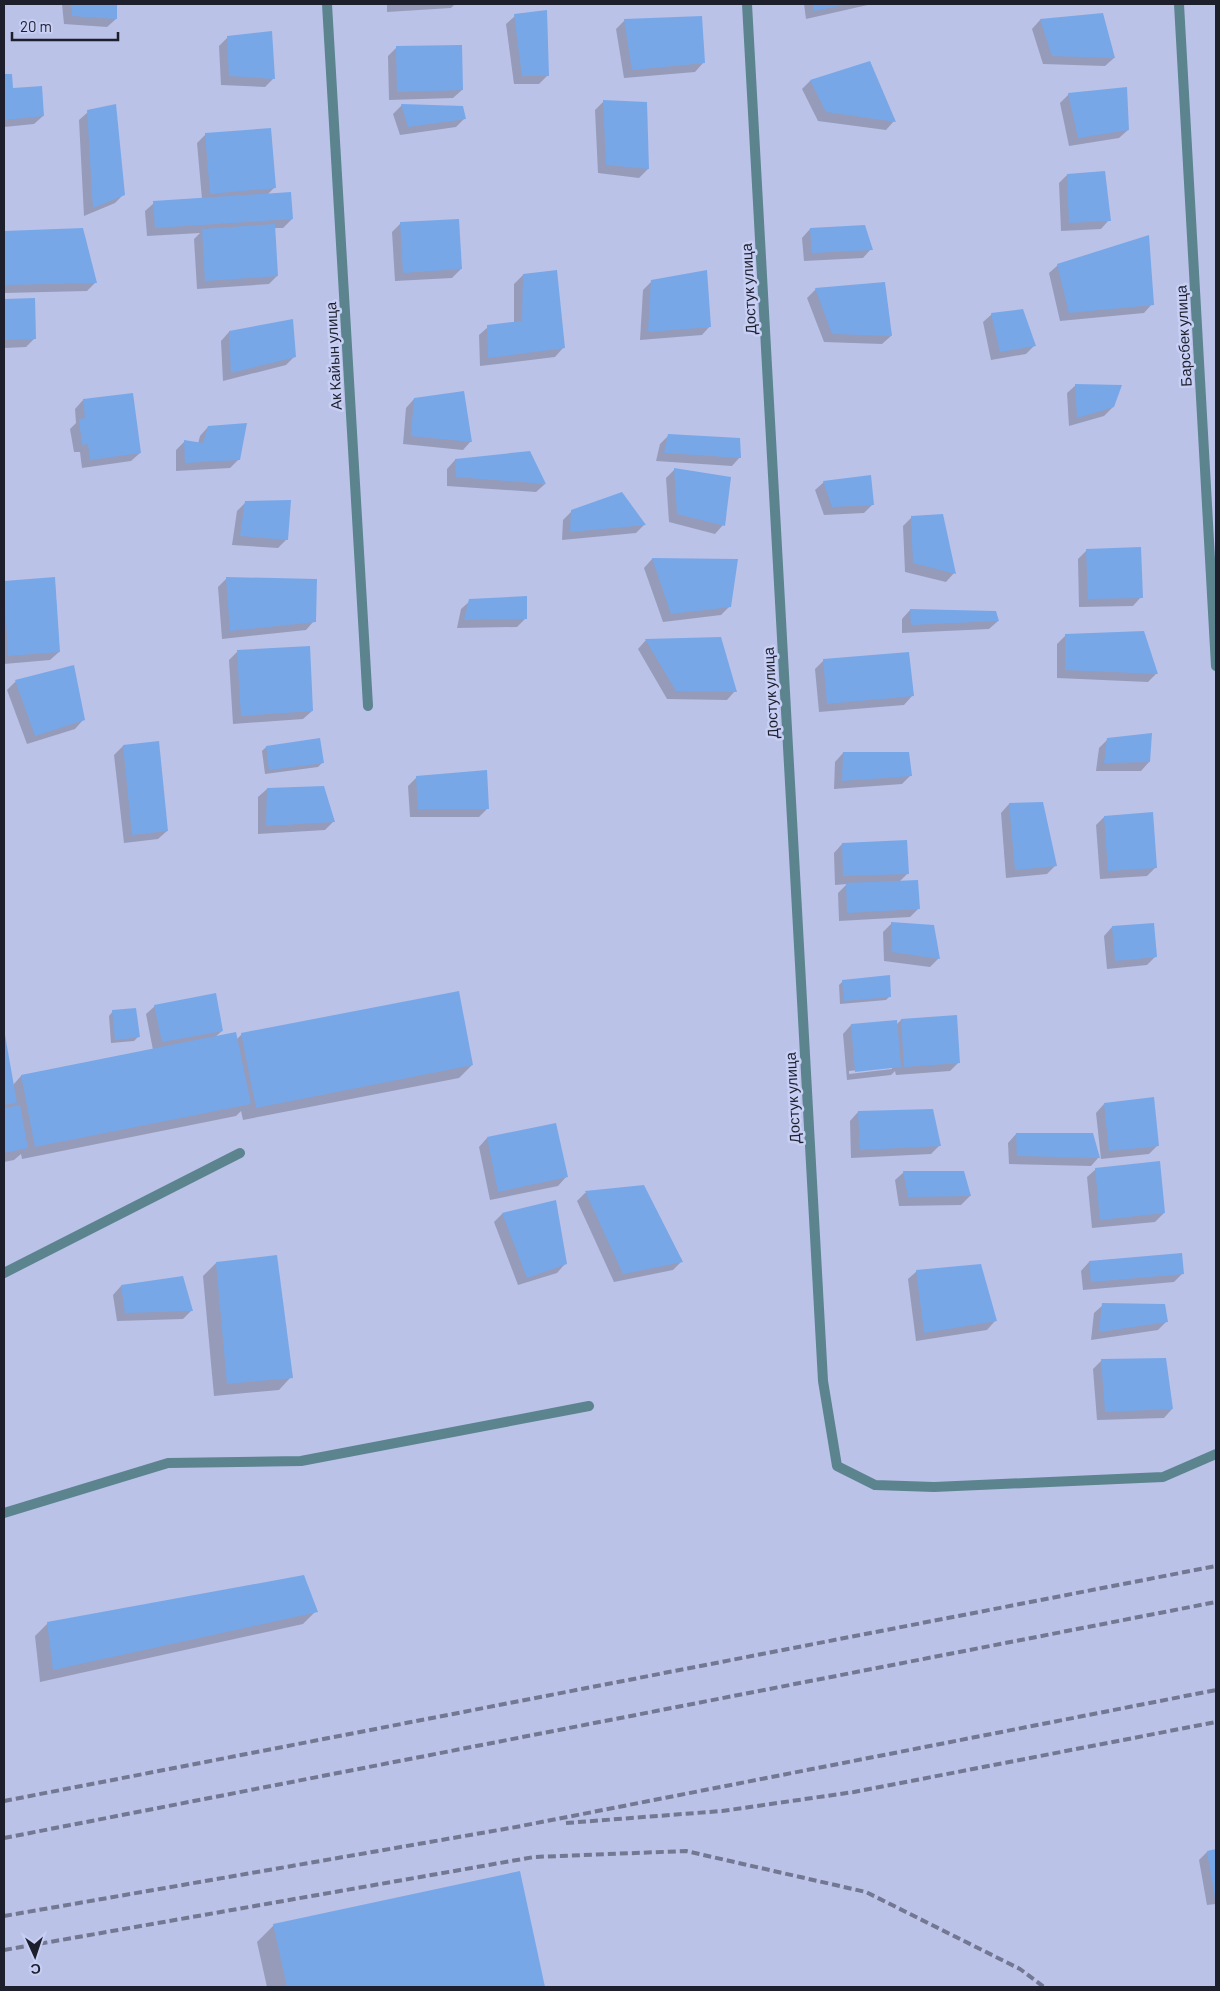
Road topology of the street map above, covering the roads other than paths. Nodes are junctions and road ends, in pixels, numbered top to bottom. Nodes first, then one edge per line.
1 (327, 4) edge
2 (747, 4) edge
3 (1179, 4) edge
4 (1216, 666) edge
5 (368, 706) dead end
6 (240, 1153) dead end
7 (4, 1273) edge
8 (589, 1406) dead end
9 (1216, 1454) edge
10 (4, 1513) edge

1 - 5 street, Ак Кайын улица
2 - 9 street, Достук улица
3 - 4 street, Барсбек улица
6 - 7 street
8 - 10 street

